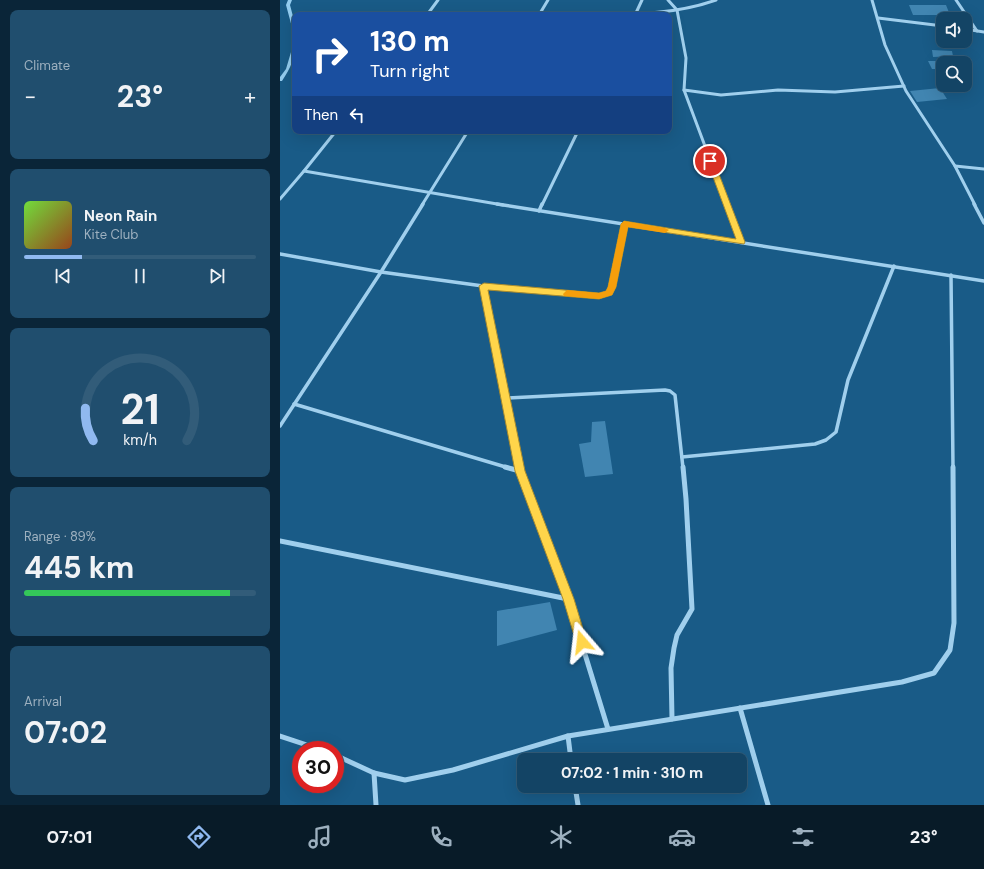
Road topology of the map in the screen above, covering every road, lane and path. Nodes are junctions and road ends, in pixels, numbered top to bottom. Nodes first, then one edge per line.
1 (438, 0) edge
2 (548, 0) edge
3 (642, 0) edge
4 (668, 0) edge
5 (716, 0) edge
6 (872, 0) edge
7 (956, 0) edge
8 (677, 10) junction
9 (428, 12) edge
10 (541, 12) edge
11 (636, 12) edge
12 (656, 12) edge
13 (878, 18) junction
14 (936, 25) edge
15 (972, 30) edge
16 (977, 31) junction
17 (984, 32) edge
18 (904, 86) junction
19 (684, 90) junction
20 (334, 134) edge
21 (466, 134) edge
22 (577, 134) edge
23 (955, 166) junction
24 (984, 169) edge
25 (304, 171) junction
26 (430, 193) junction
27 (280, 200) edge
28 (539, 211) junction
29 (984, 223) edge
30 (624, 224) junction
31 (741, 242) junction
32 (280, 254) edge
33 (894, 266) junction
34 (381, 272) junction
35 (951, 275) junction
36 (984, 281) edge
37 (484, 286) junction
38 (506, 398) junction
39 (294, 404) junction
40 (280, 426) edge
41 (682, 457) junction
42 (520, 471) junction
43 (280, 541) edge
44 (568, 599) junction
45 (740, 708) junction
46 (672, 719) junction
47 (608, 729) junction
48 (280, 736) edge
49 (568, 736) junction
50 (295, 741) edge
51 (570, 753) edge
52 (344, 759) edge
53 (374, 773) junction
54 (576, 793) edge
55 (376, 805) edge
56 (578, 805) edge
57 (768, 805) edge

1 - 9 street
2 - 10 street
3 - 11 street
4 - 8 street
5 - 8 street
6 - 13 street
7 - 16 street
8 - 12 street
8 - 19 street
13 - 14 street
13 - 18 street
15 - 16 street
16 - 17 street
18 - 19 street
18 - 23 street
19 - 31 street
20 - 25 street
21 - 26 street
22 - 28 street
23 - 24 street
23 - 29 street
25 - 26 street
25 - 27 street
26 - 28 street
26 - 34 street
28 - 30 street
30 - 31 street
30 - 37 street
31 - 33 street
32 - 34 street
33 - 35 street
33 - 41 street
34 - 37 street
34 - 39 street
35 - 36 street
35 - 45 street
37 - 38 street
38 - 41 street
38 - 42 street
39 - 40 street
39 - 42 street
41 - 46 street
42 - 44 street
43 - 44 street
44 - 47 street
45 - 46 street
45 - 57 street
46 - 47 street
47 - 49 street
48 - 50 street
49 - 51 street
49 - 53 street
52 - 53 street
53 - 55 street
54 - 56 street

